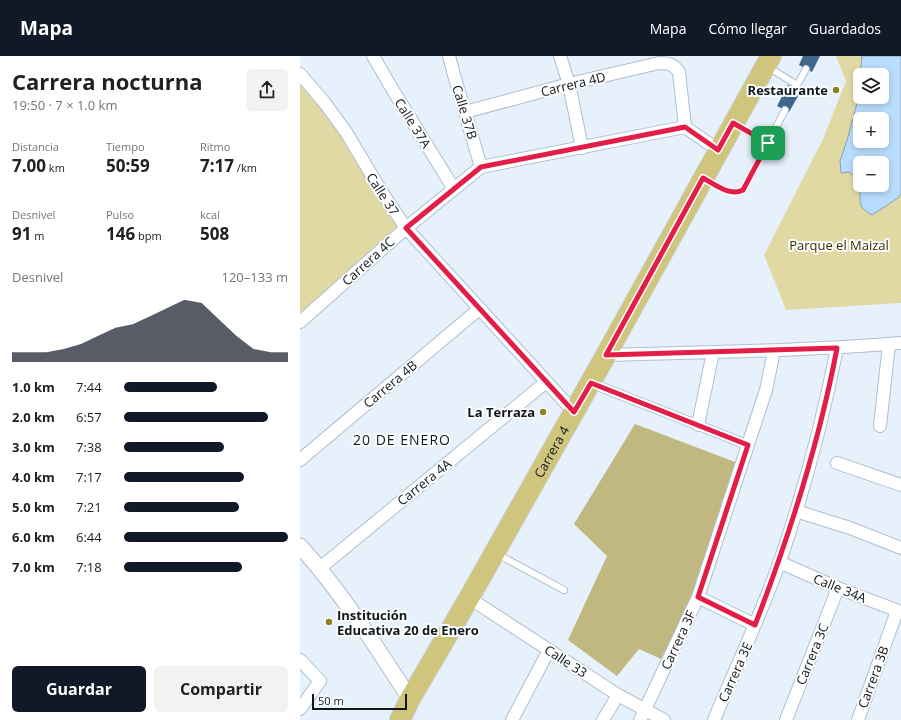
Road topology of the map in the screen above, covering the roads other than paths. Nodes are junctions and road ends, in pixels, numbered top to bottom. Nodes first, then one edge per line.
1 (373, 56) edge
2 (449, 56) edge
3 (560, 56) edge
4 (768, 61) edge
5 (806, 69) dead end
6 (300, 74) edge
7 (569, 84) junction
8 (785, 110) dead end
9 (465, 112) junction
10 (733, 123) junction
11 (685, 127) junction
12 (768, 143) junction
13 (582, 148) junction
14 (718, 150) junction
15 (481, 167) junction
16 (703, 178) junction
17 (454, 189) junction
18 (406, 228) junction
19 (479, 309) junction
20 (300, 322) edge
21 (895, 343) edge
22 (837, 348) junction
23 (774, 351) junction
24 (713, 352) junction
25 (606, 355) junction
26 (546, 382) junction
27 (591, 383) junction
28 (574, 412) junction
29 (698, 425) junction
30 (880, 426) dead end
31 (748, 445) junction
32 (300, 460) edge
33 (837, 463) dead end
34 (901, 485) edge
35 (796, 511) junction
36 (300, 546) edge
37 (901, 548) edge
38 (495, 552) junction
39 (779, 562) junction
40 (320, 568) junction
41 (838, 588) junction
42 (564, 590) dead end
43 (698, 597) junction
44 (469, 598) junction
45 (899, 612) edge
46 (755, 625) junction
47 (549, 650) junction
48 (300, 660) edge
49 (618, 695) junction
50 (410, 699) junction
51 (300, 709) edge
52 (642, 715) edge
53 (400, 720) edge
54 (512, 720) edge
55 (603, 720) edge
56 (664, 720) edge
57 (714, 720) edge
58 (786, 720) edge
59 (858, 720) edge

1 - 17 street, Calle 37A
2 - 9 street, Calle 37B
3 - 7 street
4 - 5 lane
4 - 10 main road, Carrera 4
6 - 18 street, Calle 37
7 - 9 street, Carrera 4D
7 - 11 street, Carrera 4D
7 - 13 street
8 - 12 lane
9 - 15 street, Calle 37B
10 - 12 lane
10 - 14 main road, Carrera 4
11 - 13 street, Carrera 4C
11 - 14 street
12 - 16 lane
13 - 15 street, Carrera 4C
14 - 16 main road, Carrera 4
15 - 17 street, Carrera 4C
16 - 25 main road, Carrera 4
17 - 18 street, Carrera 4C
18 - 19 street, Calle 37
18 - 20 street, Carrera 4C
19 - 26 street, Calle 37
19 - 32 street, Carrera 4B
21 - 22 street
21 - 30 street
22 - 23 street
22 - 35 street, Carrera 3E
23 - 24 street
23 - 31 street, Carrera 3F
24 - 25 street
24 - 29 street
25 - 27 main road, Carrera 4
26 - 28 street, Calle 37
26 - 40 street, Carrera 4A
27 - 28 main road, Carrera 4
27 - 29 street
28 - 38 main road, Carrera 4
29 - 31 street
31 - 43 street, Carrera 3F
33 - 34 street
35 - 37 street
35 - 39 street, Carrera 3E
36 - 40 street
38 - 42 lane
38 - 44 main road, Carrera 4
39 - 41 street, Calle 34A
39 - 46 street, Carrera 3E
40 - 50 street
41 - 45 street, Calle 34A
41 - 58 street, Carrera 3C
43 - 46 street
43 - 52 street, Carrera 3F
44 - 47 street, Calle 33
44 - 50 main road, Carrera 4
45 - 59 street, Carrera 3B
46 - 57 street, Carrera 3E
47 - 49 street, Calle 33
47 - 54 street
48 - 51 street
49 - 52 street, Calle 33
49 - 55 street
50 - 53 main road, Carrera 4
52 - 56 street, Calle 33

